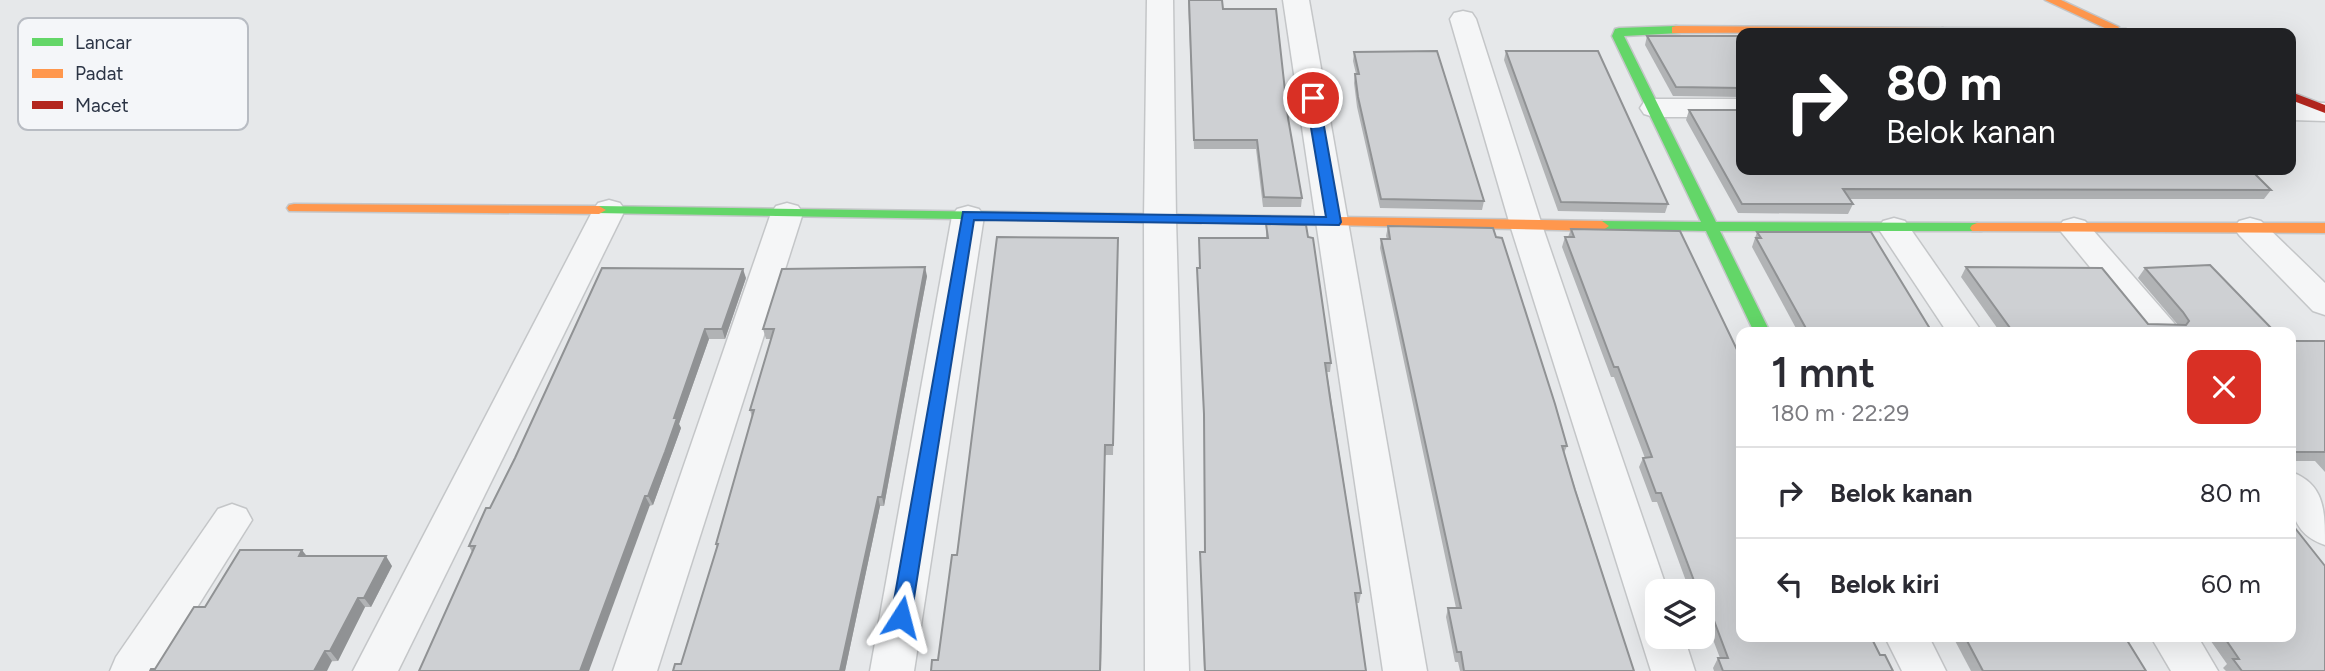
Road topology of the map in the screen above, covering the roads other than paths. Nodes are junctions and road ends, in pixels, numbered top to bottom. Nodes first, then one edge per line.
1 (1160, 0) edge
2 (1296, 0) edge
3 (2051, 0) edge
4 (1463, 19) dead end
5 (2115, 28) edge
6 (1736, 31) edge
7 (2296, 98) edge
8 (1654, 107) junction
9 (1736, 108) edge
10 (2325, 110) edge
11 (2296, 111) edge
12 (294, 208) dead end
13 (609, 210) junction
14 (787, 213) junction
15 (968, 216) junction
16 (1160, 219) junction
17 (1334, 222) junction
18 (1526, 225) junction
19 (1712, 228) junction
20 (1894, 228) junction
21 (2074, 228) junction
22 (2250, 228) junction
23 (2325, 228) edge
24 (2325, 303) edge
25 (1760, 327) edge
26 (1962, 327) edge
27 (2158, 327) edge
28 (2296, 494) edge
29 (232, 520) dead end
30 (2325, 529) edge
31 (1645, 587) edge
32 (1910, 642) edge
33 (2176, 642) edge
34 (1666, 649) edge
35 (132, 671) edge
36 (375, 671) edge
37 (635, 671) edge
38 (892, 671) edge
39 (1167, 671) edge
40 (1405, 671) edge
41 (1673, 671) edge
42 (1924, 671) edge
43 (2196, 671) edge

1 - 16 street
2 - 17 street
3 - 5 street
4 - 18 street
6 - 8 street
7 - 10 street
8 - 9 street
8 - 19 street
10 - 11 street
12 - 13 street
13 - 14 street
13 - 36 street
14 - 15 street
14 - 37 street
15 - 16 street
15 - 38 street
16 - 17 street
16 - 39 street
17 - 18 street
17 - 40 street
18 - 19 street
18 - 31 street
19 - 20 street
19 - 25 street
20 - 21 street
20 - 26 street
21 - 22 street
21 - 27 street
22 - 23 street
22 - 24 street
28 - 30 street
29 - 35 street
32 - 42 street
33 - 43 street
34 - 41 street

